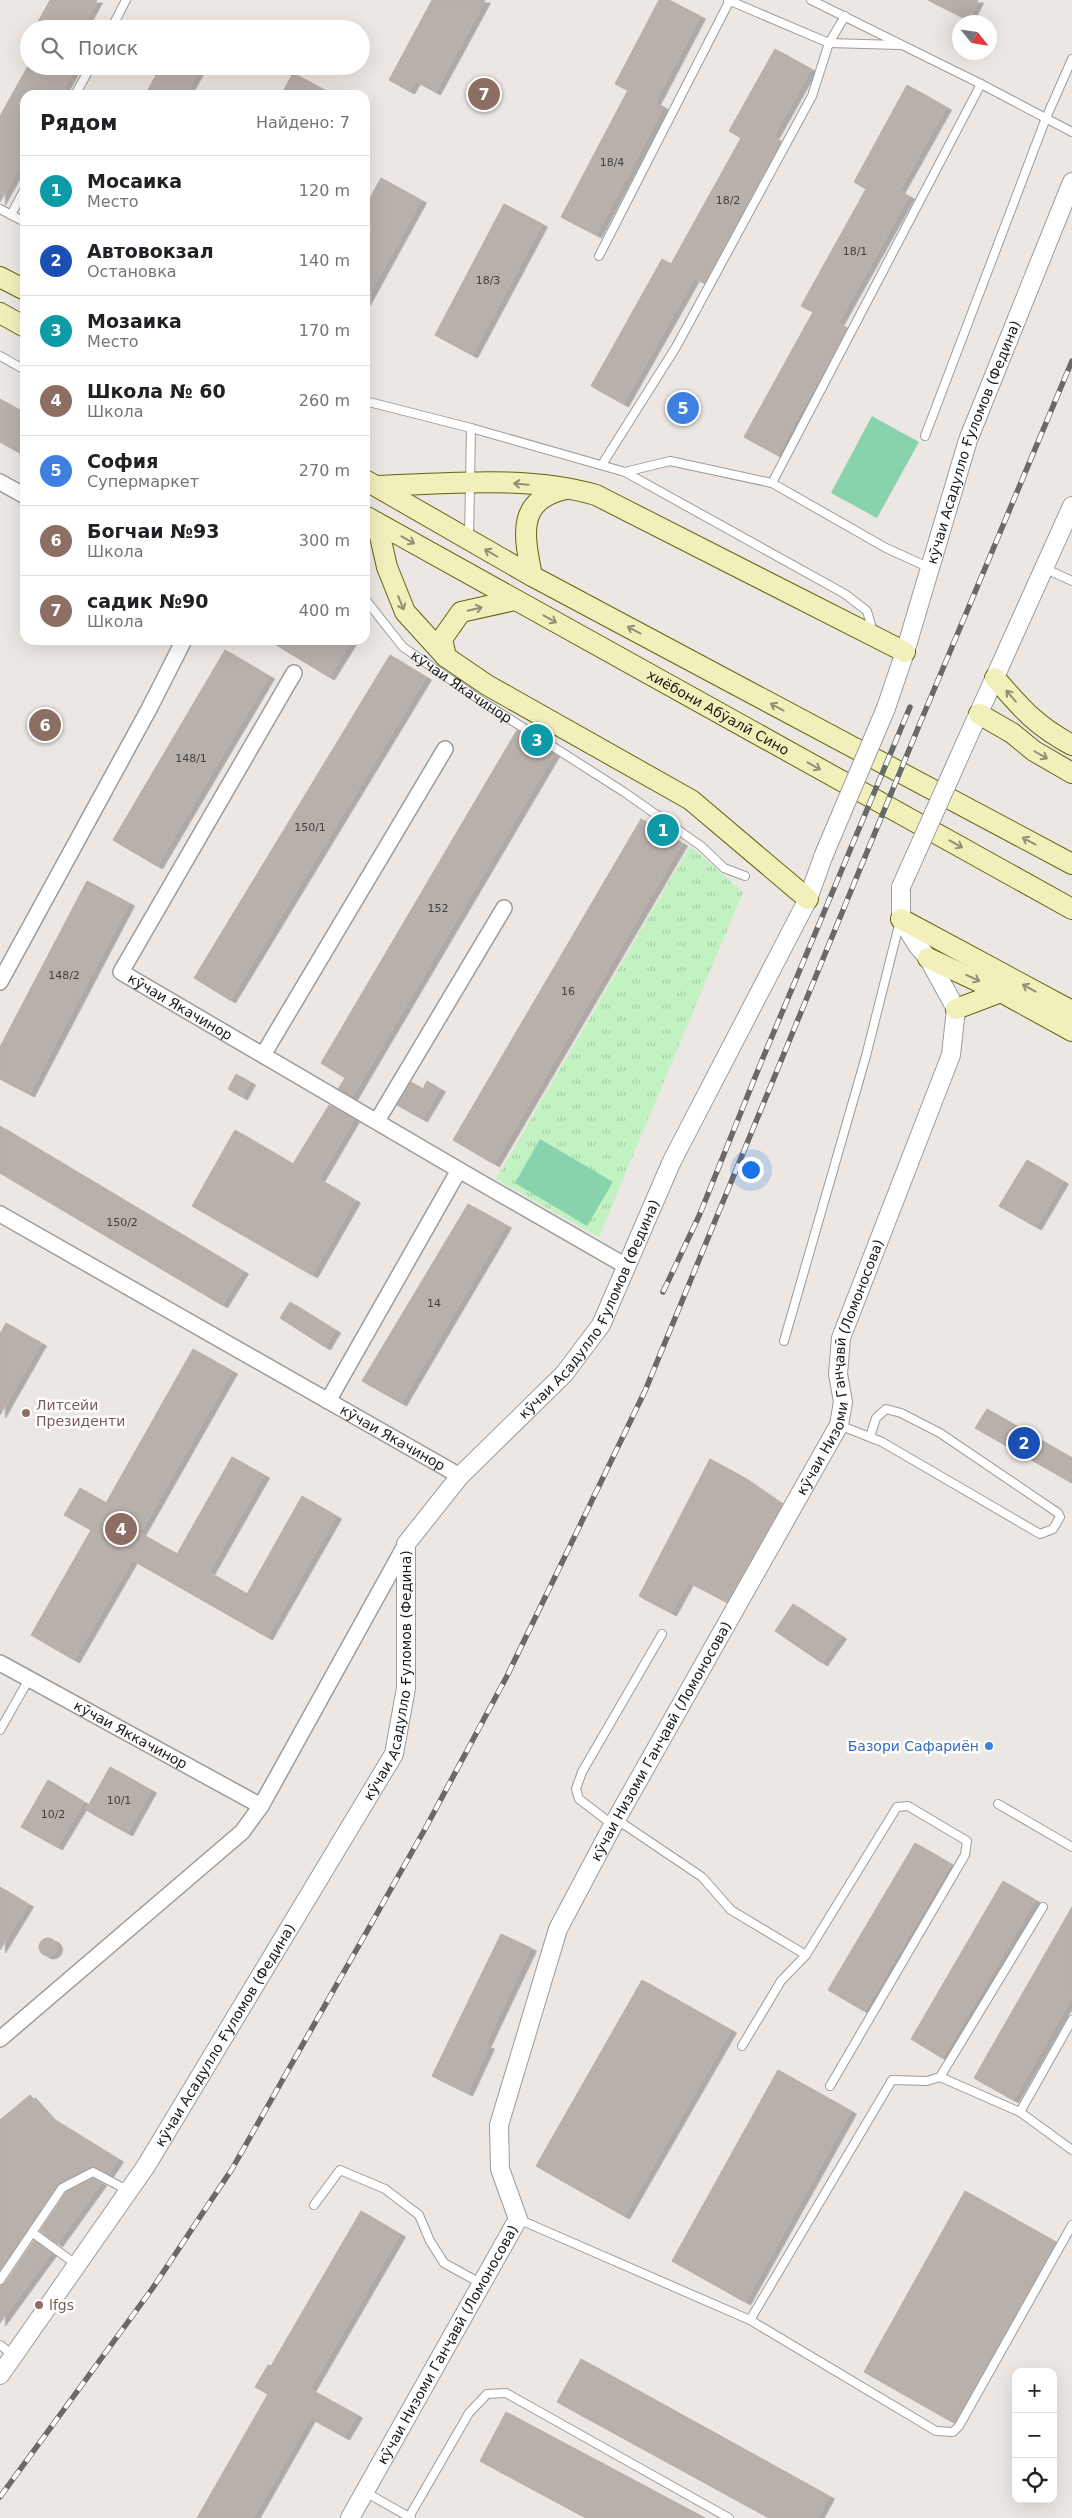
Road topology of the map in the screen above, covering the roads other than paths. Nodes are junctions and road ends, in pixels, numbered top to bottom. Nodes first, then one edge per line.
1 (126, 0) edge
2 (729, 0) edge
3 (811, 0) edge
4 (845, 16) junction
5 (116, 20) edge
6 (830, 43) junction
7 (904, 45) junction
8 (1072, 59) edge
9 (86, 75) edge
10 (981, 84) junction
11 (78, 90) edge
12 (1046, 118) junction
13 (1072, 132) edge
14 (1072, 182) edge
15 (20, 197) edge
16 (0, 209) edge
17 (10, 215) junction
18 (20, 220) edge
19 (599, 256) dead end
20 (0, 276) edge
21 (20, 287) edge
22 (0, 313) edge
23 (20, 323) edge
24 (0, 356) edge
25 (20, 367) edge
26 (370, 402) edge
27 (471, 428) junction
28 (925, 436) dead end
29 (603, 464) junction
30 (626, 472) junction
31 (0, 482) edge
32 (371, 483) edge
33 (772, 483) junction
34 (469, 484) junction
35 (570, 488) junction
36 (20, 493) edge
37 (1072, 506) edge
38 (371, 519) edge
39 (469, 540) junction
40 (930, 568) junction
41 (1044, 568) junction
42 (532, 576) junction
43 (1072, 581) edge
44 (515, 600) junction
45 (370, 605) edge
46 (874, 637) junction
47 (181, 645) edge
48 (905, 652) junction
49 (446, 657) junction
50 (294, 673) dead end
51 (994, 678) junction
52 (980, 714) junction
53 (1072, 745) edge
54 (445, 749) dead end
55 (1072, 772) edge
56 (1072, 864) edge
57 (746, 876) dead end
58 (808, 898) junction
59 (504, 908) dead end
60 (1072, 909) edge
61 (901, 919) junction
62 (928, 958) junction
63 (0, 982) edge
64 (1001, 992) junction
65 (956, 1009) junction
66 (1072, 1011) edge
67 (1072, 1031) edge
68 (263, 1055) junction
69 (377, 1121) junction
70 (459, 1170) junction
71 (0, 1214) edge
72 (626, 1266) junction
73 (784, 1341) dead end
74 (328, 1401) junction
75 (839, 1425) junction
76 (870, 1437) junction
77 (460, 1476) junction
78 (406, 1544) junction
79 (662, 1634) dead end
80 (0, 1663) edge
81 (29, 1679) junction
82 (0, 1730) edge
83 (998, 1804) dead end
84 (261, 1806) junction
85 (615, 1822) junction
86 (1072, 1847) edge
87 (1043, 1907) dead end
88 (806, 1955) junction
89 (1072, 2020) edge
90 (0, 2039) edge
91 (742, 2046) dead end
92 (940, 2077) junction
93 (830, 2086) dead end
94 (1020, 2112) junction
95 (1072, 2150) edge
96 (129, 2191) junction
97 (314, 2205) dead end
98 (518, 2219) junction
99 (1072, 2225) edge
100 (33, 2233) junction
101 (77, 2265) junction
102 (0, 2280) edge
103 (482, 2284) junction
104 (750, 2320) junction
105 (0, 2345) edge
106 (14, 2356) junction
107 (0, 2376) edge
108 (365, 2492) junction
109 (350, 2518) edge
110 (410, 2518) edge
111 (729, 2518) edge

1 - 5 lane
2 - 6 lane
2 - 19 lane
3 - 4 lane
4 - 6 lane
4 - 7 lane
6 - 7 lane
6 - 29 lane
7 - 10 lane
8 - 12 lane
9 - 11 lane
10 - 12 lane
10 - 33 lane
12 - 13 lane
12 - 28 lane
14 - 40 street, кӯчаи Асадулло Ғуломов (Федина)
15 - 17 lane
16 - 17 lane
17 - 18 lane
20 - 21 main road
22 - 23 main road
24 - 25 lane
26 - 27 lane
27 - 29 lane
27 - 34 lane
29 - 30 lane
30 - 33 lane
30 - 46 lane
31 - 36 street
32 - 34 main road
32 - 39 main road
33 - 40 lane
35 -> 34 main road
34 - 39 lane
35 - 42 main road
35 - 46 main road
37 - 41 street
38 -> 44 main road, хиёбони Абӯалӣ Сино
38 -> 49 main road
42 -> 39 main road
40 - 48 street, кӯчаи Асадулло Ғуломов (Федина)
41 - 43 lane
41 - 51 street
56 -> 42 main road
49 -> 44 main road
44 -> 60 main road, хиёбони Абӯалӣ Сино
45 - 57 lane, кӯчаи Якачинор
46 - 48 main road
47 - 63 street
48 - 58 street, кӯчаи Асадулло Ғуломов (Федина), bridge
49 - 58 main road
50 - 68 street, кӯчаи Якачинор
51 - 52 street
53 -> 51 main road
52 -> 55 main road
52 - 61 street, bridge
54 - 68 street
58 - 72 street, кӯчаи Асадулло Ғуломов (Федина)
59 - 69 street
61 - 62 street
66 -> 61 main road
61 - 73 lane
62 -> 64 main road
62 - 65 street
64 - 65 main road
64 - 67 main road
65 - 75 street, кӯчаи Низоми Ганҷавӣ (Ломоносова)
68 - 69 street, кӯчаи Якачинор
69 - 70 street, кӯчаи Якачинор
70 - 72 street, кӯчаи Якачинор
70 - 74 street, кӯчаи Якачинор
71 - 74 street, кӯчаи Якачинор
72 - 77 street, кӯчаи Асадулло Ғуломов (Федина)
74 - 77 street, кӯчаи Якачинор
75 - 76 lane
75 - 85 street, кӯчаи Низоми Ганҷавӣ (Ломоносова)
76 - 76 lane
77 - 78 street, кӯчаи Асадулло Ғуломов (Федина)
78 - 84 street
78 - 96 street, кӯчаи Асадулло Ғуломов (Федина)
79 - 85 lane
80 - 81 street, кӯчаи Яккачинор
81 - 82 lane
81 - 84 street, кӯчаи Яккачинор
83 - 86 lane
84 - 90 street
85 - 88 lane
85 - 98 street, кӯчаи Низоми Ганҷавӣ (Ломоносова)
87 - 92 lane
88 - 91 lane
88 - 93 lane
89 - 94 lane
92 - 94 lane
92 - 104 lane
94 - 95 lane
96 - 100 lane
96 - 101 street, кӯчаи Асадулло Ғуломов (Федина)
97 - 103 lane
98 - 103 street, кӯчаи Низоми Ганҷавӣ (Ломоносова)
98 - 104 lane
99 - 104 lane
100 - 101 lane
100 - 102 lane
101 - 106 street, кӯчаи Асадулло Ғуломов (Федина)
103 - 108 street, кӯчаи Низоми Ганҷавӣ (Ломоносова)
105 - 106 lane
106 - 107 street, кӯчаи Асадулло Ғуломов (Федина)
108 - 109 street, кӯчаи Низоми Ганҷавӣ (Ломоносова)
108 - 110 lane
110 - 111 lane

